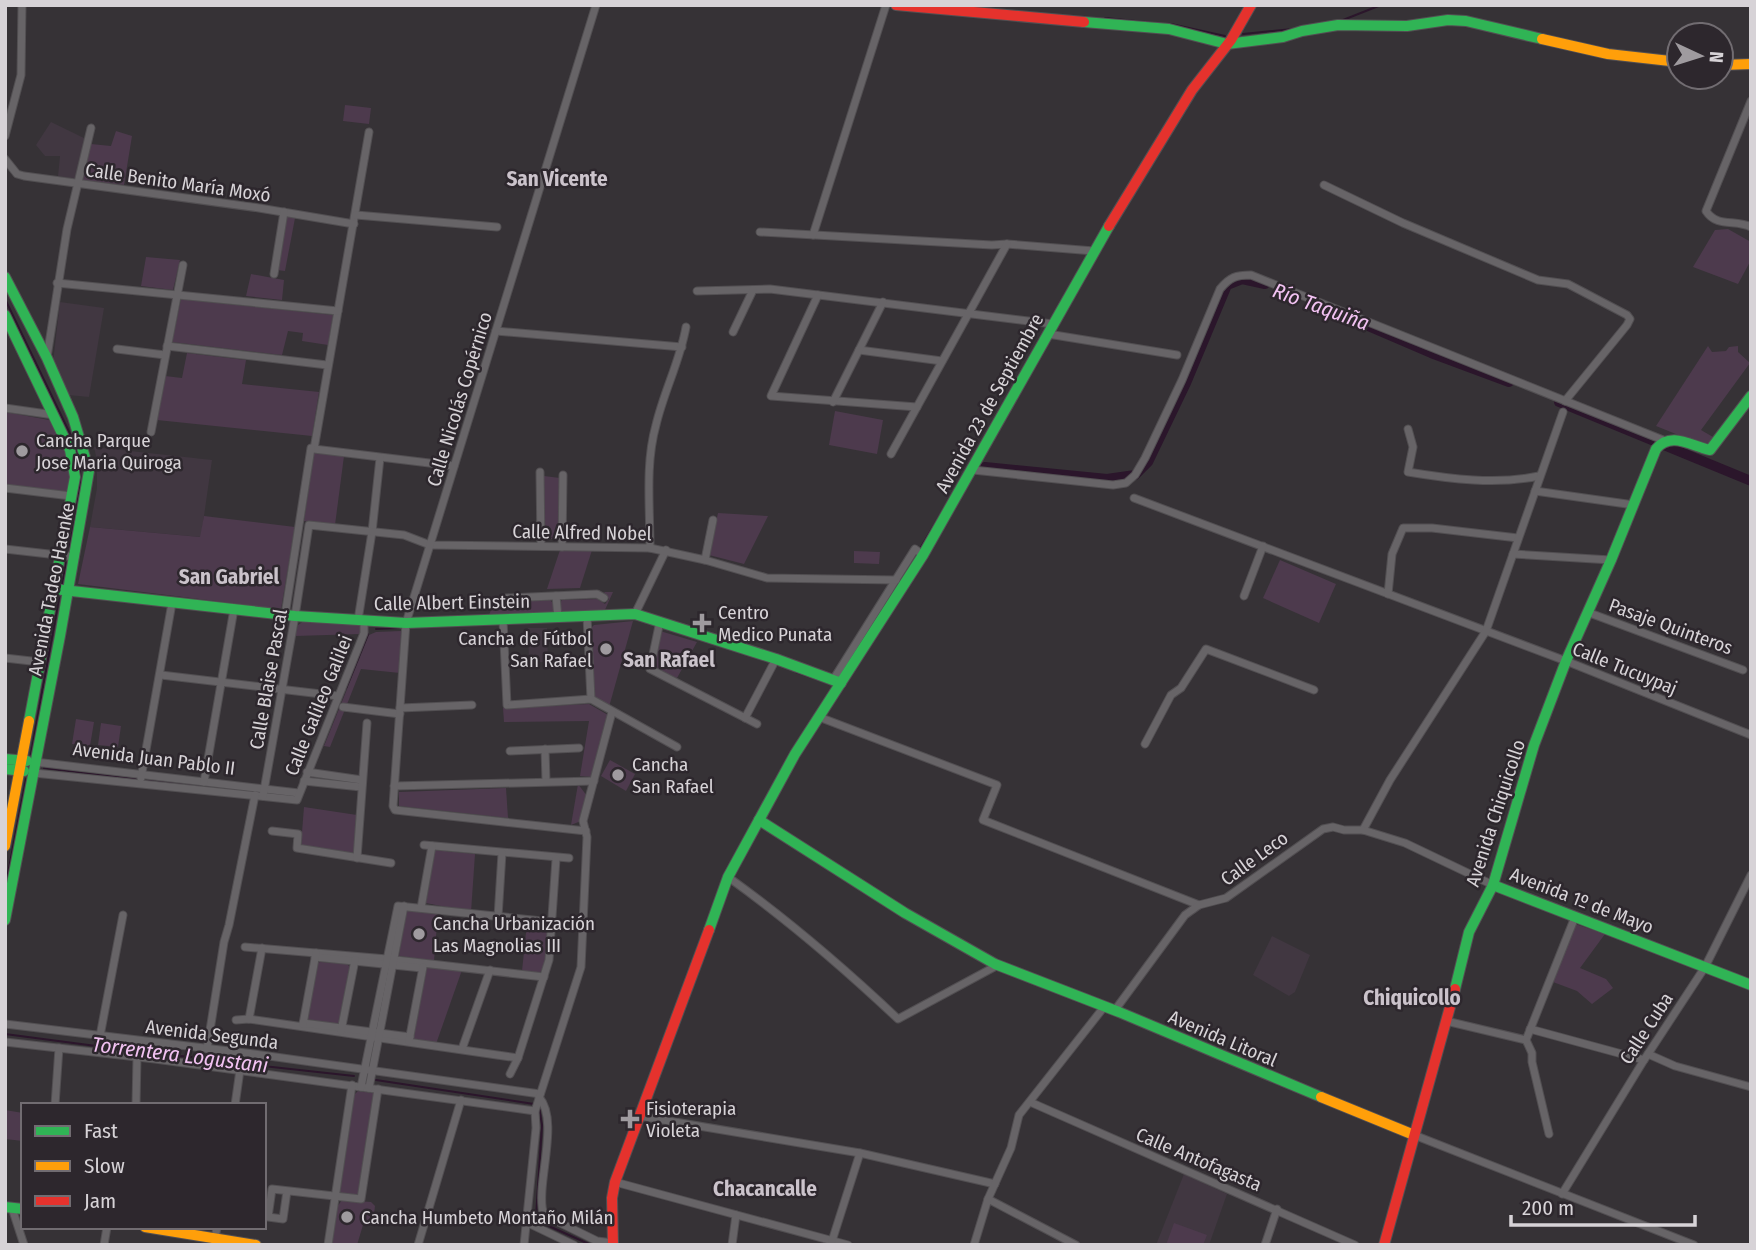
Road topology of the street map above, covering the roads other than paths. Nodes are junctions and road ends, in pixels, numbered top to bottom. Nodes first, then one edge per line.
1 (22, 5) edge
2 (596, 5) edge
3 (886, 5) edge
4 (896, 5) edge
5 (1251, 5) edge
6 (1232, 39) junction
7 (1665, 60) edge
8 (1751, 101) edge
9 (91, 128) dead end
10 (369, 132) dead end
11 (5, 136) edge
12 (5, 159) edge
13 (77, 184) junction
14 (1324, 186) dead end
15 (284, 212) junction
16 (356, 215) junction
17 (354, 224) junction
18 (497, 227) dead end
19 (1751, 227) edge
20 (760, 232) dead end
21 (813, 235) junction
22 (1007, 244) junction
23 (1094, 251) junction
24 (183, 265) dead end
25 (274, 274) dead end
26 (5, 277) edge
27 (57, 283) junction
28 (754, 290) junction
29 (697, 291) dead end
30 (178, 294) junction
31 (818, 295) junction
32 (883, 302) junction
33 (338, 311) junction
34 (969, 313) junction
35 (5, 315) edge
36 (686, 327) dead end
37 (1050, 329) junction
38 (496, 331) junction
39 (733, 332) dead end
40 (167, 346) junction
41 (682, 347) junction
42 (117, 349) dead end
43 (859, 351) junction
44 (165, 355) junction
45 (1177, 355) dead end
46 (47, 358) junction
47 (942, 361) junction
48 (327, 365) junction
49 (1751, 396) edge
50 (832, 401) junction
51 (1565, 401) junction
52 (917, 407) junction
53 (5, 408) edge
54 (1563, 412) dead end
55 (54, 415) junction
56 (1408, 429) dead end
57 (151, 432) dead end
58 (1659, 445) junction
59 (312, 449) junction
60 (891, 454) dead end
61 (380, 458) junction
62 (454, 466) junction
63 (973, 470) junction
64 (540, 472) dead end
65 (563, 475) dead end
66 (1539, 476) junction
67 (5, 488) edge
68 (1535, 491) junction
69 (71, 496) junction
70 (1134, 498) dead end
71 (1634, 505) junction
72 (713, 520) dead end
73 (309, 525) joint
74 (372, 532) junction
75 (1518, 538) junction
76 (430, 545) junction
77 (541, 546) junction
78 (1263, 546) junction
79 (562, 547) junction
80 (650, 548) junction
81 (5, 549) edge
82 (666, 550) junction
83 (919, 552) junction
84 (1513, 554) junction
85 (60, 555) junction
86 (75, 557) junction
87 (705, 560) junction
88 (1611, 560) junction
89 (896, 580) junction
90 (54, 589) junction
91 (68, 591) junction
92 (1388, 594) junction
93 (556, 596) junction
94 (1244, 596) dead end
95 (604, 598) dead end
96 (172, 603) junction
97 (502, 603) dead end
98 (234, 609) junction
99 (1587, 612) junction
100 (635, 614) junction
101 (290, 615) junction
102 (587, 616) junction
103 (558, 618) junction
104 (503, 620) junction
105 (361, 621) junction
106 (660, 621) junction
107 (406, 623) junction
108 (1486, 631) junction
109 (5, 658) edge
110 (776, 659) junction
111 (1566, 661) junction
112 (40, 662) junction
113 (1743, 670) dead end
114 (161, 675) junction
115 (837, 682) junction
116 (220, 683) junction
117 (1314, 690) dead end
118 (282, 691) junction
119 (338, 696) junction
120 (591, 699) junction
121 (472, 705) dead end
122 (342, 707) dead end
123 (400, 711) junction
124 (612, 712) junction
125 (819, 717) junction
126 (745, 718) junction
127 (367, 723) dead end
128 (757, 724) dead end
129 (1751, 735) edge
130 (1145, 744) dead end
131 (677, 747) dead end
132 (579, 748) dead end
133 (545, 749) junction
134 (510, 751) dead end
135 (5, 759) edge
136 (21, 766) junction
137 (34, 767) junction
138 (5, 769) edge
139 (306, 777) junction
140 (141, 779) junction
141 (546, 781) junction
142 (580, 781) junction
143 (594, 781) junction
144 (204, 782) junction
145 (362, 783) junction
146 (394, 786) junction
147 (261, 793) junction
148 (591, 793) junction
149 (298, 796) joint
150 (759, 820) junction
151 (1333, 827) joint
152 (1363, 830) junction
153 (272, 831) dead end
154 (586, 831) junction
155 (5, 846) edge
156 (502, 853) junction
157 (357, 858) junction
158 (569, 858) dead end
159 (556, 859) junction
160 (391, 863) dead end
161 (1751, 875) edge
162 (728, 877) junction
163 (1493, 885) junction
164 (1199, 905) junction
165 (421, 908) junction
166 (123, 915) dead end
167 (498, 917) junction
168 (1575, 917) junction
169 (5, 920) edge
170 (552, 922) junction
171 (245, 947) dead end
172 (262, 948) junction
173 (315, 955) junction
174 (355, 959) junction
175 (390, 962) junction
176 (423, 965) junction
177 (998, 965) junction
178 (1705, 967) junction
179 (490, 970) junction
180 (544, 977) junction
181 (1751, 985) edge
182 (1109, 1009) junction
183 (249, 1019) junction
184 (236, 1020) dead end
185 (1447, 1021) junction
186 (5, 1024) edge
187 (303, 1025) junction
188 (1531, 1029) junction
189 (341, 1031) junction
190 (100, 1035) junction
191 (375, 1035) junction
192 (409, 1040) junction
193 (1526, 1040) junction
194 (5, 1042) edge
195 (59, 1048) junction
196 (207, 1049) junction
197 (462, 1049) junction
198 (137, 1057) junction
199 (1646, 1057) junction
200 (517, 1058) junction
201 (240, 1070) junction
202 (368, 1070) junction
203 (510, 1074) dead end
204 (352, 1085) junction
205 (1751, 1087) edge
206 (370, 1088) junction
207 (461, 1100) junction
208 (538, 1102) junction
209 (1030, 1102) junction
210 (55, 1103) edge
211 (135, 1103) edge
212 (235, 1103) edge
213 (639, 1116) junction
214 (1549, 1134) dead end
215 (1414, 1135) junction
216 (860, 1153) junction
217 (615, 1182) junction
218 (995, 1184) junction
219 (287, 1191) junction
220 (1562, 1194) junction
221 (335, 1198) junction
222 (988, 1199) junction
223 (13, 1208) edge
224 (1277, 1209) junction
225 (736, 1215) junction
226 (526, 1222) junction
227 (159, 1229) edge
228 (216, 1237) edge
229 (831, 1241) junction
230 (613, 1244) edge
231 (24, 1245) edge
232 (256, 1245) edge
233 (328, 1245) edge
234 (418, 1245) edge
235 (524, 1245) edge
236 (575, 1245) edge
237 (732, 1245) edge
238 (848, 1245) edge
239 (974, 1245) edge
240 (1076, 1245) edge
241 (1265, 1245) edge
242 (1355, 1245) edge
243 (1384, 1245) edge
244 (1694, 1245) edge

1 - 11 street
2 - 38 street, Calle Nicolás Copérnico
3 - 21 street
4 - 6 main road
5 - 6 main road, Avenida 23 de Septiembre
6 - 7 main road
6 - 23 main road, Avenida 23 de Septiembre
8 - 19 street
9 - 13 street
10 - 16 street, Calle Blaise Pascal
12 - 13 street, Calle Benito María Moxó
13 - 15 street, Calle Benito María Moxó
13 - 27 street
14 - 51 street
15 - 17 street, Calle Benito María Moxó
15 - 25 street
16 - 17 street, Calle Blaise Pascal
16 - 18 street
17 - 33 street, Calle Blaise Pascal
20 - 21 street
21 - 22 street
22 - 23 street
22 - 34 street
23 - 37 main road, Avenida 23 de Septiembre
24 - 30 street
26 - 46 main road, Avenida Tadeo Haenke
27 - 30 street
27 - 46 street
28 - 29 street
28 - 31 street
28 - 39 street
30 - 33 street
30 - 40 street
31 - 32 street
31 - 50 street
32 - 34 street
32 - 43 street
33 - 48 street, Calle Blaise Pascal
34 - 37 street
34 - 47 street
35 - 55 main road, Avenida Tadeo Haenke
36 - 41 street
37 - 45 street
37 - 63 main road, Avenida 23 de Septiembre
38 - 41 street
38 - 62 street, Calle Nicolás Copérnico
40 - 44 street
40 - 48 street
41 - 80 street
42 - 44 street
43 - 47 street
43 - 50 street
44 - 57 street
46 - 86 main road, Avenida Tadeo Haenke
47 - 52 street
48 - 59 street, Calle Blaise Pascal
49 - 58 main road
50 - 52 street
51 - 58 street
51 - 63 street
52 - 60 street
53 - 55 street
54 - 66 street
55 - 69 main road, Avenida Tadeo Haenke
56 - 66 street
58 - 71 main road, Avenida Chiquicollo
59 - 61 street
59 - 101 street, Calle Blaise Pascal
61 - 62 street
61 - 74 street, Calle Galileo Galilei
62 - 76 street, Calle Nicolás Copérnico
63 - 83 main road, Avenida 23 de Septiembre
64 - 77 street
65 - 79 street
66 - 68 street
67 - 69 street
68 - 71 street
68 - 75 street
69 - 85 main road, Avenida Tadeo Haenke
70 - 78 street, Calle Tucuypaj
71 - 88 main road, Avenida Chiquicollo
72 - 87 street
73 - 74 street, Calle Alfred Nobel
73 - 101 street, Calle Blaise Pascal
74 - 76 street, Calle Alfred Nobel
74 - 105 street, Calle Galileo Galilei
75 - 84 street
75 - 92 street
76 - 77 street, Calle Alfred Nobel
76 - 107 street, Calle Nicolás Copérnico
77 - 79 street, Calle Alfred Nobel
78 - 92 street, Calle Tucuypaj
78 - 94 street
79 - 80 street, Calle Alfred Nobel
80 - 82 street, Calle Alfred Nobel
81 - 85 street
82 - 87 street, Calle Alfred Nobel
82 - 100 street
83 - 89 street
83 - 115 main road, Avenida 23 de Septiembre
84 - 88 street
84 - 108 street
85 - 86 street
85 - 90 main road, Avenida Tadeo Haenke
86 - 91 main road, Avenida Tadeo Haenke
87 - 89 street, Calle Alfred Nobel
88 - 99 main road, Avenida Chiquicollo
89 - 115 street
90 - 91 main road, Calle Albert Einstein
90 - 112 main road, Avenida Tadeo Haenke
91 - 96 main road, Calle Albert Einstein
91 - 137 main road, Avenida Tadeo Haenke
92 - 108 street, Calle Tucuypaj
93 - 95 street
93 - 97 street
93 - 103 street
96 - 98 main road, Calle Albert Einstein
96 - 114 street
98 - 101 main road, Calle Albert Einstein
98 - 116 street
99 - 111 main road, Avenida Chiquicollo
99 - 113 street, Pasaje Quinteros
100 - 102 main road, Calle Albert Einstein
100 - 106 main road, Calle Albert Einstein
101 - 105 main road, Calle Albert Einstein
101 - 118 street, Calle Blaise Pascal
102 - 103 main road, Calle Albert Einstein
102 - 120 street
103 - 104 main road, Calle Albert Einstein
104 - 107 main road, Calle Albert Einstein
104 - 120 street
105 - 107 main road, Calle Albert Einstein
105 - 119 street, Calle Galileo Galilei
106 - 110 main road, Calle Albert Einstein
106 - 126 street
107 - 123 street, Calle Nicolás Copérnico
108 - 111 street, Calle Tucuypaj
108 - 152 street
109 - 112 street
110 - 115 main road, Calle Albert Einstein
110 - 126 street
111 - 129 street, Calle Tucuypaj
111 - 163 main road, Avenida Chiquicollo
112 - 136 main road, Avenida Tadeo Haenke
114 - 116 street
114 - 140 street
115 - 125 main road, Avenida 23 de Septiembre
116 - 118 street
116 - 144 street
117 - 130 street
118 - 119 street
118 - 147 street, Calle Blaise Pascal
119 - 139 street, Calle Galileo Galilei
120 - 124 street
121 - 123 street
122 - 123 street
123 - 146 street, Calle Nicolás Copérnico
124 - 131 street
124 - 143 street
125 - 150 main road, Avenida 23 de Septiembre
125 - 164 street
126 - 128 street
127 - 145 street
132 - 133 street
133 - 134 street
133 - 141 street
135 - 136 main road, Avenida Juan Pablo II
136 - 137 main road, Avenida Juan Pablo II
136 - 138 main road, Avenida Juan Pablo II
136 - 155 main road, Avenida Tadeo Haenke
137 - 140 street, Avenida Juan Pablo II
137 - 169 main road, Avenida Tadeo Haenke
139 - 145 street
139 - 149 street, Calle Galileo Galilei
140 - 144 street, Avenida Juan Pablo II
140 - 147 street, Avenida Juan Pablo II
141 - 142 street
141 - 146 street
142 - 143 street
142 - 148 street
143 - 148 street
144 - 147 street, Avenida Juan Pablo II
145 - 157 street
146 - 154 street, Calle Nicolás Copérnico
147 - 149 street, Avenida Juan Pablo II
147 - 196 street, Calle Blaise Pascal
148 - 154 street
150 - 162 main road, Avenida 23 de Septiembre
150 - 177 main road, Avenida Litoral
151 - 152 street, Avenida 1º de Mayo
151 - 164 street, Calle Leco
152 - 163 street, Avenida 1º de Mayo
153 - 157 street
154 - 208 street
156 - 159 street
156 - 165 street
156 - 167 street
157 - 160 street
158 - 159 street
159 - 170 street
161 - 178 street, Calle Cuba
162 - 177 street
162 - 213 main road, Avenida 23 de Septiembre
163 - 168 main road, Avenida 1º de Mayo
163 - 185 main road, Avenida Chiquicollo
164 - 182 street, Calle Leco
165 - 167 street
165 - 175 street
166 - 190 street
167 - 170 street
168 - 178 main road, Avenida 1º de Mayo
168 - 188 street
170 - 180 street
171 - 172 street
172 - 173 street
172 - 183 street
173 - 174 street
173 - 187 street
174 - 175 street
174 - 189 street
175 - 176 street
175 - 191 street
176 - 179 street
176 - 192 street
177 - 182 main road, Avenida Litoral
178 - 181 main road, Avenida 1º de Mayo
178 - 199 street, Calle Cuba
179 - 180 street
179 - 197 street
180 - 200 street
182 - 209 street, Calle Leco
182 - 215 main road, Avenida Litoral
183 - 184 street
183 - 187 street
185 - 193 street
185 - 215 main road, Avenida Chiquicollo
186 - 190 street, Avenida Segunda
187 - 189 street
188 - 193 street
188 - 199 street
189 - 191 street
190 - 196 street, Avenida Segunda
191 - 192 street
191 - 202 street
192 - 197 street
193 - 214 street
194 - 195 street, Avenida Segunda
195 - 198 street, Avenida Segunda
195 - 210 street
196 - 202 street, Avenida Segunda
197 - 200 street
198 - 201 street, Avenida Segunda
198 - 211 street
199 - 205 street
199 - 220 street, Calle Cuba
200 - 203 street
201 - 204 street, Avenida Segunda
201 - 212 street
202 - 206 street
202 - 208 street, Avenida Segunda
204 - 206 street, Avenida Segunda
204 - 221 street
206 - 207 street, Avenida Segunda
206 - 221 street
207 - 208 street, Avenida Segunda
207 - 234 street
208 - 226 street
208 - 230 street
209 - 218 street, Calle Leco
209 - 224 street, Calle Antofagasta
213 - 216 street
213 - 217 main road, Avenida 23 de Septiembre
215 - 220 street, Avenida Litoral
215 - 243 main road, Avenida Chiquicollo
216 - 218 street
216 - 229 street
217 - 225 street
217 - 230 main road, Avenida 23 de Septiembre
218 - 222 street, Calle Leco
219 - 219 street
219 - 221 street
220 - 244 street, Avenida Litoral
221 - 233 street
222 - 239 street, Calle Leco
222 - 240 street
223 - 231 street
224 - 241 street
224 - 242 street, Calle Antofagasta
225 - 229 street
225 - 237 street
226 - 235 street
226 - 236 street
227 - 228 main road
228 - 232 main road
229 - 238 street

